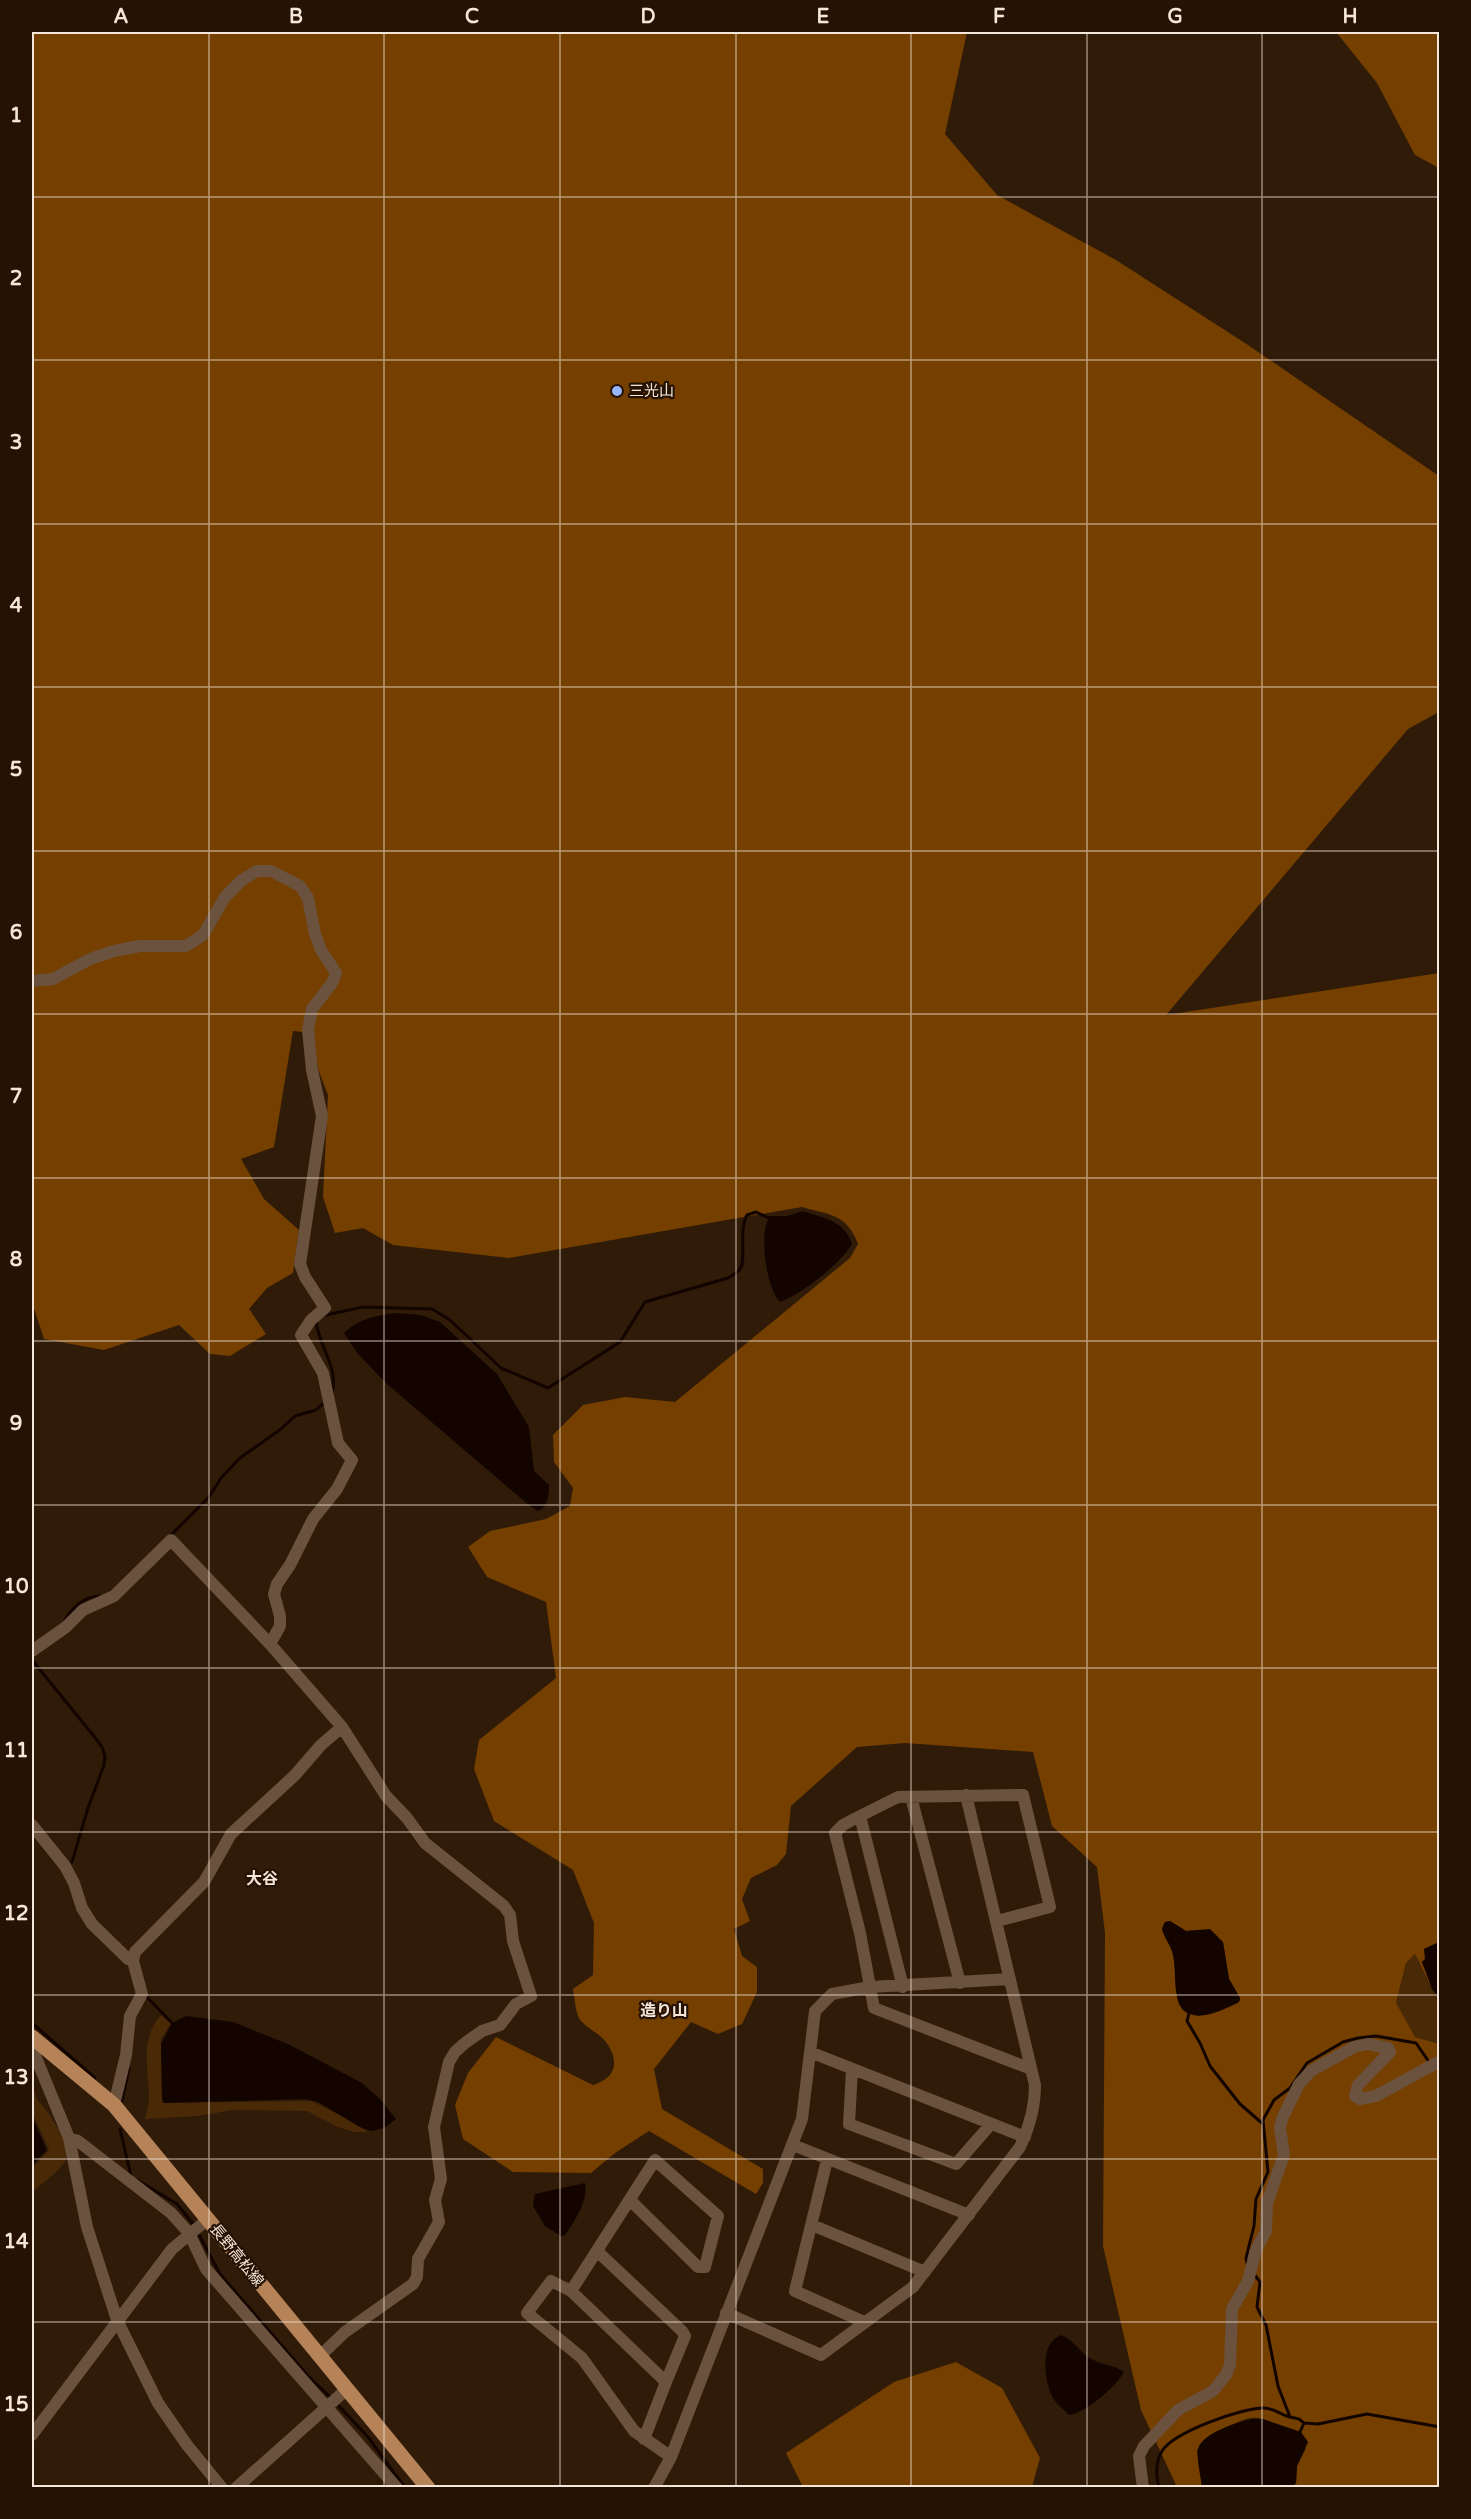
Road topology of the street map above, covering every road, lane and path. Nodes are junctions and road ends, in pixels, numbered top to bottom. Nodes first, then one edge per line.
1 (32, 981) edge
2 (270, 1644) junction
3 (32, 1652) edge
4 (342, 1727) junction
5 (966, 1795) junction
6 (911, 1797) junction
7 (860, 1816) junction
8 (32, 1825) edge
9 (997, 1921) junction
10 (133, 1961) junction
11 (1011, 1979) junction
12 (960, 1983) junction
13 (870, 1987) junction
14 (903, 1987) junction
15 (32, 2037) edge
16 (32, 2048) edge
17 (810, 2052) junction
18 (1435, 2064) edge
19 (852, 2069) junction
20 (1031, 2069) junction
21 (114, 2105) junction
22 (991, 2124) junction
23 (1025, 2137) junction
24 (69, 2138) junction
25 (792, 2145) junction
26 (827, 2160) junction
27 (631, 2201) junction
28 (969, 2215) junction
29 (812, 2225) junction
30 (198, 2226) junction
31 (597, 2251) junction
32 (925, 2272) junction
33 (572, 2290) junction
34 (726, 2313) junction
35 (117, 2320) junction
36 (864, 2322) junction
37 (320, 2356) junction
38 (666, 2382) junction
39 (336, 2399) junction
40 (32, 2435) edge
41 (644, 2439) junction
42 (671, 2457) junction
43 (222, 2487) edge
44 (236, 2487) edge
45 (397, 2487) edge
46 (428, 2487) edge
47 (654, 2487) edge
48 (1143, 2487) edge

1 - 2 street
2 - 3 street
2 - 4 street
4 - 10 street
4 - 37 street
5 - 6 street
5 - 9 street
5 - 9 street
6 - 7 street
6 - 12 street
7 - 13 street
7 - 14 street
8 - 10 street
9 - 11 street
10 - 21 street
11 - 12 street
11 - 20 street
12 - 14 street
13 - 14 street
13 - 17 street
13 - 20 street
15 - 21 main road, 長野高松線
16 - 24 street
17 - 19 street
17 - 25 street
18 - 48 street
19 - 22 street
19 - 22 street
20 - 23 street
21 - 30 main road, 長野高松線
22 - 23 street
23 - 28 street
24 - 30 street
24 - 35 street
25 - 26 street
25 - 34 street
26 - 28 street
26 - 29 street
27 - 27 street
27 - 31 street
28 - 32 street
29 - 32 street
29 - 36 street
30 - 35 street
30 - 37 main road, 長野高松線
30 - 39 street
31 - 33 street
31 - 38 street
32 - 36 street
33 - 38 street
33 - 41 street
34 - 36 street
34 - 42 street
35 - 40 street
35 - 43 street
37 - 39 main road, 長野高松線
38 - 41 street
39 - 44 street
39 - 45 street
39 - 46 main road, 長野高松線
41 - 42 street
42 - 47 street

